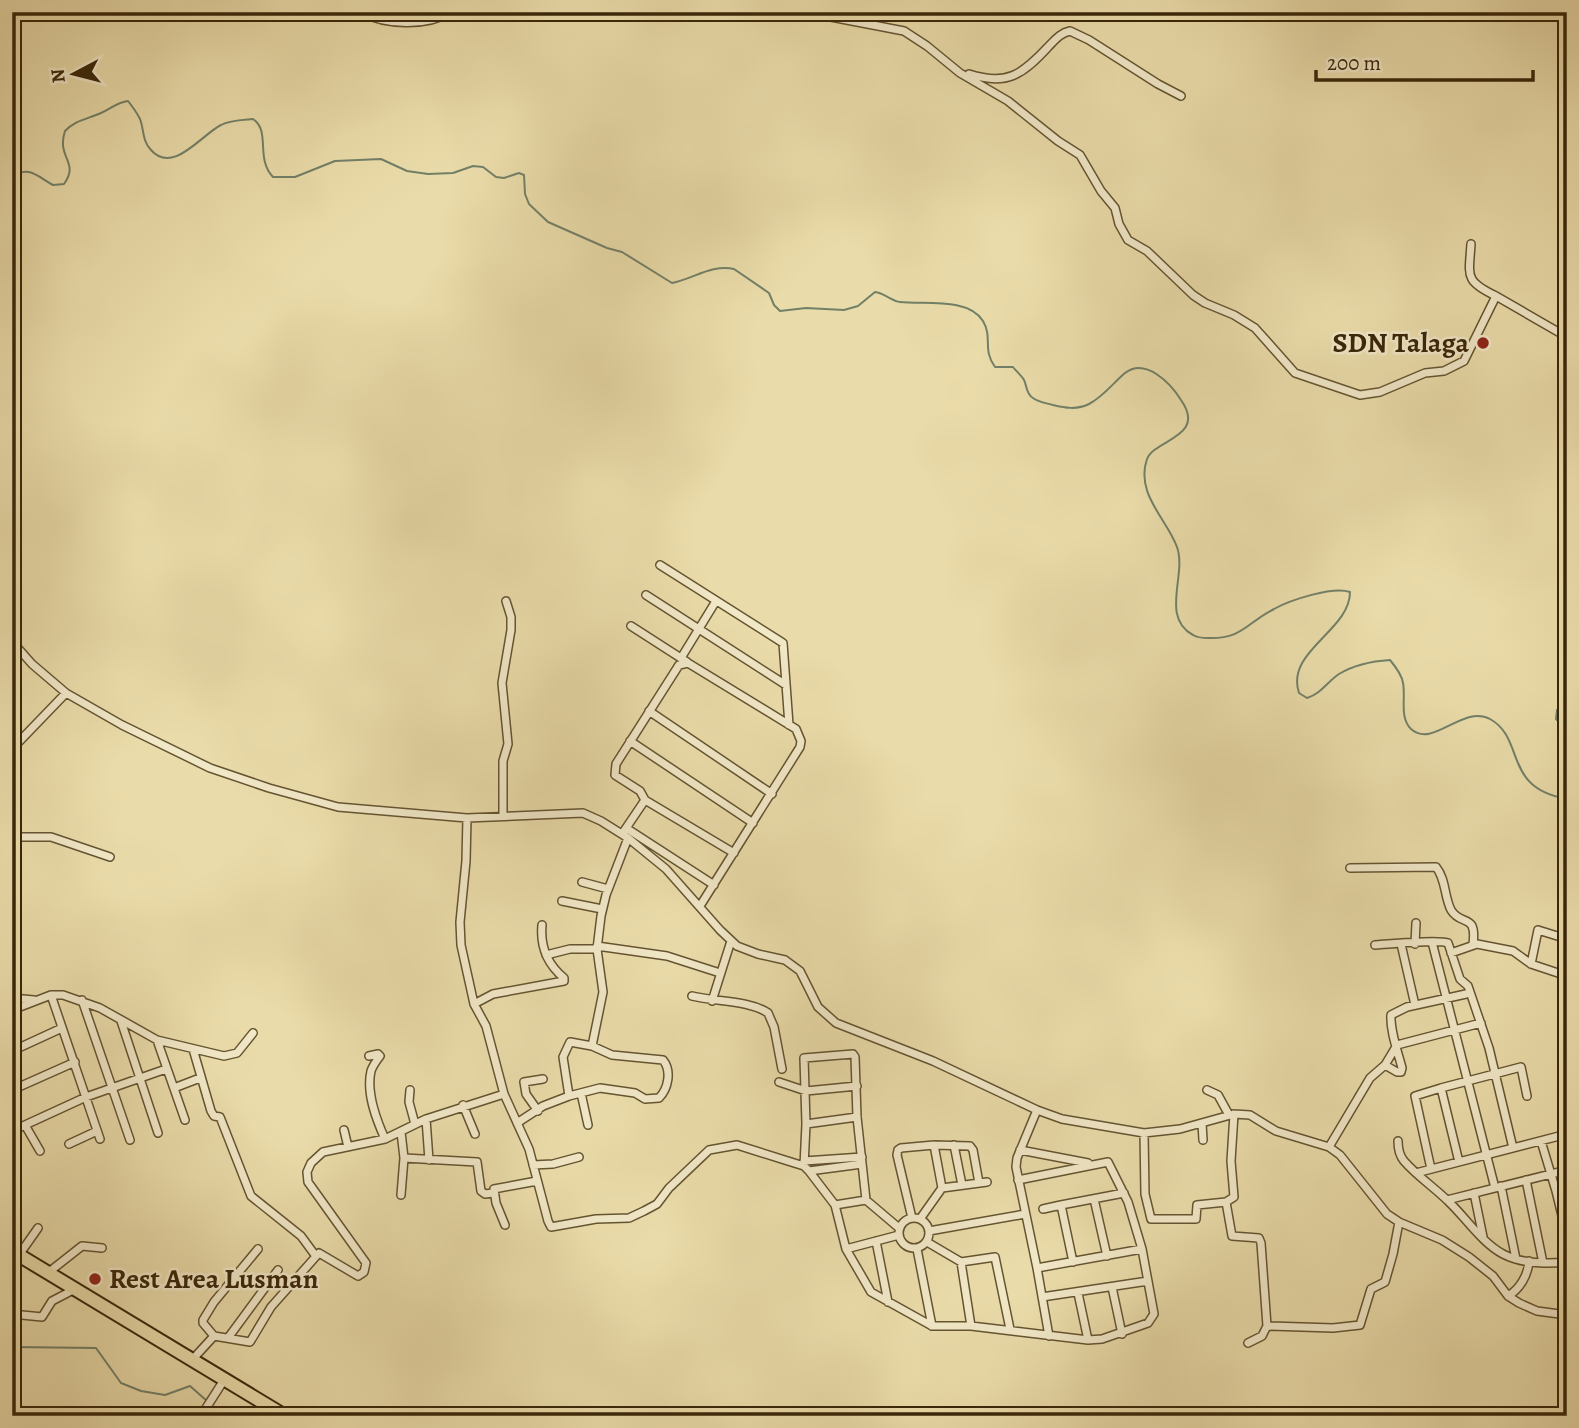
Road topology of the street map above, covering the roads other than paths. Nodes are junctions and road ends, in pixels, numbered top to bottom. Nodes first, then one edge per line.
1 (359, 12) edge
2 (451, 12) edge
3 (805, 12) edge
4 (955, 69) junction
5 (1181, 96) dead end
6 (1471, 244) dead end
7 (1496, 296) junction
8 (1567, 337) edge
9 (660, 565) dead end
10 (646, 595) dead end
11 (506, 601) dead end
12 (716, 601) junction
13 (12, 602) edge
14 (631, 626) dead end
15 (699, 629) junction
16 (684, 660) junction
17 (786, 685) junction
18 (66, 694) junction
19 (649, 711) junction
20 (789, 725) junction
21 (630, 741) junction
22 (12, 749) edge
23 (772, 794) junction
24 (645, 800) junction
25 (503, 816) junction
26 (467, 818) junction
27 (753, 823) junction
28 (625, 833) junction
29 (12, 837) edge
30 (734, 853) junction
31 (110, 857) dead end
32 (1350, 868) dead end
33 (582, 882) dead end
34 (714, 885) junction
35 (608, 889) junction
36 (562, 901) dead end
37 (701, 906) junction
38 (602, 909) junction
39 (1416, 923) dead end
40 (542, 925) dead end
41 (1567, 939) edge
42 (731, 941) junction
43 (1432, 942) junction
44 (1375, 944) dead end
45 (1401, 944) junction
46 (1415, 944) junction
47 (1473, 944) junction
48 (597, 947) junction
49 (1451, 953) junction
50 (546, 955) junction
51 (1531, 964) junction
52 (720, 973) junction
53 (1567, 976) edge
54 (1466, 994) dead end
55 (51, 995) junction
56 (692, 996) dead end
57 (12, 998) edge
58 (1446, 998) junction
59 (38, 1000) junction
60 (82, 1000) junction
61 (712, 1001) junction
62 (474, 1004) junction
63 (1415, 1005) junction
64 (12, 1010) edge
65 (121, 1020) junction
66 (1481, 1023) junction
67 (62, 1028) junction
68 (1454, 1029) junction
69 (253, 1033) dead end
70 (157, 1040) junction
71 (1397, 1045) junction
72 (592, 1046) junction
73 (193, 1049) junction
74 (12, 1051) edge
75 (369, 1056) dead end
76 (75, 1062) junction
77 (1385, 1065) junction
78 (166, 1069) junction
79 (782, 1069) dead end
80 (1496, 1074) junction
81 (141, 1078) junction
82 (200, 1079) junction
83 (542, 1079) dead end
84 (1468, 1081) junction
85 (779, 1082) dead end
86 (858, 1086) junction
87 (112, 1087) junction
88 (174, 1088) junction
89 (1441, 1088) junction
90 (12, 1090) edge
91 (410, 1090) dead end
92 (1207, 1090) dead end
93 (806, 1091) junction
94 (581, 1093) junction
95 (504, 1094) junction
96 (569, 1096) junction
97 (1527, 1096) dead end
98 (86, 1097) junction
99 (463, 1105) junction
100 (1037, 1110) junction
101 (538, 1111) junction
102 (1232, 1115) junction
103 (857, 1118) junction
104 (426, 1119) junction
105 (185, 1120) dead end
106 (517, 1123) junction
107 (415, 1124) junction
108 (806, 1124) junction
109 (1202, 1124) junction
110 (25, 1125) junction
111 (588, 1125) dead end
112 (344, 1130) dead end
113 (12, 1131) edge
114 (401, 1132) junction
115 (1144, 1132) junction
116 (158, 1133) dead end
117 (475, 1134) dead end
118 (1567, 1134) edge
119 (385, 1139) junction
120 (130, 1140) dead end
121 (1203, 1140) dead end
122 (1398, 1141) dead end
123 (1541, 1141) junction
124 (69, 1144) dead end
125 (934, 1145) junction
126 (954, 1145) junction
127 (348, 1147) junction
128 (1329, 1147) junction
129 (1513, 1148) junction
130 (1020, 1150) junction
131 (40, 1151) dead end
132 (1486, 1155) junction
133 (579, 1157) dead end
134 (404, 1158) junction
135 (429, 1160) junction
136 (862, 1161) junction
137 (1459, 1161) junction
138 (1093, 1164) junction
139 (533, 1166) junction
140 (806, 1166) junction
141 (1431, 1169) junction
142 (1567, 1170) edge
143 (1416, 1173) junction
144 (1551, 1174) junction
145 (1018, 1180) junction
146 (1526, 1180) junction
147 (537, 1181) junction
148 (962, 1185) junction
149 (1498, 1187) junction
150 (942, 1188) junction
151 (1124, 1193) junction
152 (1474, 1193) junction
153 (493, 1194) junction
154 (401, 1195) dead end
155 (1094, 1199) junction
156 (866, 1200) junction
157 (1447, 1200) junction
158 (1226, 1202) junction
159 (835, 1205) junction
160 (1061, 1205) junction
161 (1043, 1209) dead end
162 (1026, 1214) junction
163 (916, 1219) junction
164 (1399, 1222) junction
165 (505, 1225) dead end
166 (38, 1228) dead end
167 (929, 1231) junction
168 (899, 1232) junction
169 (1567, 1236) edge
170 (1483, 1238) junction
171 (876, 1241) junction
172 (927, 1242) junction
173 (102, 1248) dead end
174 (258, 1249) dead end
175 (846, 1249) junction
176 (917, 1249) junction
177 (1142, 1250) junction
178 (315, 1255) junction
179 (15, 1256) edge
180 (1107, 1256) junction
181 (1516, 1259) junction
182 (1530, 1261) junction
183 (961, 1262) junction
184 (1073, 1262) junction
185 (1567, 1262) edge
186 (1543, 1263) junction
187 (1037, 1268) junction
188 (278, 1270) dead end
189 (49, 1272) junction
190 (1148, 1282) junction
191 (1112, 1287) junction
192 (75, 1289) junction
193 (1078, 1293) junction
194 (1508, 1296) junction
195 (1042, 1297) junction
196 (888, 1302) junction
197 (12, 1314) edge
198 (1567, 1315) edge
199 (932, 1326) junction
200 (971, 1326) junction
201 (1267, 1326) junction
202 (1010, 1329) junction
203 (1122, 1334) junction
204 (214, 1336) junction
205 (1049, 1336) junction
206 (228, 1338) junction
207 (1088, 1340) junction
208 (1248, 1343) dead end
209 (192, 1360) junction
210 (224, 1380) junction
211 (201, 1416) edge
212 (285, 1416) edge

1 - 2 street
3 - 4 street
4 - 5 street
4 - 7 street
6 - 7 street
7 - 8 street
9 - 12 street
10 - 15 street
11 - 25 street
12 - 15 street
12 - 17 street
13 - 18 street
14 - 16 street
15 - 16 street
15 - 17 street
16 - 19 street
16 - 20 street
17 - 20 street
18 - 22 street
18 - 26 street
19 - 21 street
19 - 23 street
20 - 23 street
21 - 24 street
21 - 27 street
23 - 27 street
24 - 28 street
24 - 30 street
25 - 26 street
25 - 28 street
26 - 62 street
27 - 30 street
28 - 34 street
28 - 35 street
28 - 37 street
29 - 31 street
30 - 34 street
32 - 47 street
33 - 35 street
34 - 37 street
35 - 38 street
36 - 38 street
37 - 42 street
38 - 48 street
39 - 46 street
40 - 50 street
41 - 51 street
42 - 52 street
42 - 100 street
43 - 46 street
43 - 49 street
43 - 58 street
44 - 45 street
45 - 46 street
45 - 63 street
47 - 49 street
47 - 51 street
48 - 50 street
48 - 52 street
48 - 72 street
49 - 66 street
50 - 62 street
51 - 53 street
52 - 61 street
54 - 58 street
55 - 59 street
55 - 60 street
55 - 67 street
56 - 61 street
57 - 59 street
58 - 63 street
58 - 68 street
59 - 64 street
60 - 65 street
60 - 87 street
61 - 79 street
62 - 95 street
63 - 71 street
65 - 70 street
65 - 81 street
66 - 68 street
66 - 80 street
67 - 74 street
67 - 76 street
68 - 71 street
68 - 84 street
69 - 73 street
70 - 73 street
70 - 78 street
71 - 77 street
71 - 77 street
72 - 94 street
72 - 96 street
73 - 82 street
75 - 119 street
76 - 90 street
76 - 98 street
77 - 128 street
78 - 81 street
78 - 88 street
80 - 84 street
80 - 97 street
80 - 129 street
81 - 87 street
81 - 116 street
82 - 88 street
82 - 178 street
83 - 101 street
84 - 89 street
84 - 132 street
85 - 93 street
86 - 93 street
86 - 93 street
86 - 103 street
87 - 98 street
87 - 120 street
88 - 105 street
89 - 137 street
89 - 141 street
91 - 107 street
92 - 102 street
93 - 108 street
94 - 96 street
94 - 111 street
95 - 99 street
95 - 106 street
96 - 101 street
98 - 110 street
98 - 124 street
99 - 104 street
99 - 117 street
100 - 115 street
100 - 130 street
101 - 106 street
102 - 109 street
102 - 128 street
102 - 158 street
103 - 108 street
103 - 136 street
104 - 107 street
104 - 135 street
106 - 139 street
107 - 114 street
108 - 140 street
109 - 115 street
109 - 121 street
110 - 113 street
110 - 131 street
112 - 127 street
114 - 119 street
114 - 134 street
115 - 158 street
118 - 123 street
119 - 127 street
122 - 143 street
123 - 129 street
123 - 144 street
125 - 126 street
125 - 150 street
125 - 163 street
126 - 148 street
126 - 148 street
127 - 178 street
128 - 164 street
129 - 132 street
130 - 138 street
130 - 145 street
132 - 137 street
132 - 149 street
133 - 139 street
134 - 135 street
134 - 154 street
135 - 153 street
136 - 140 street
136 - 156 street
137 - 141 street
138 - 145 street
138 - 151 street
139 - 147 street
140 - 147 street
140 - 159 street
141 - 143 street
142 - 144 street
143 - 157 street
144 - 146 street
144 - 169 street
145 - 162 street
146 - 149 street
146 - 186 street
147 - 153 street
148 - 150 street
149 - 152 street
149 - 181 street
150 - 163 street
151 - 155 street
151 - 177 street
152 - 157 street
152 - 170 street
153 - 165 street
155 - 160 street
155 - 180 street
156 - 159 street
156 - 168 street
157 - 170 street
158 - 201 street
159 - 175 street
160 - 161 street
160 - 184 street
162 - 167 street
162 - 187 street
163 - 167 street
163 - 168 street
164 - 194 street
164 - 201 street
166 - 179 street
167 - 172 street
168 - 171 street
168 - 176 street
170 - 181 street
171 - 175 street
171 - 196 street
172 - 176 street
172 - 183 street
173 - 189 street
174 - 204 street
175 - 196 street
176 - 199 street
177 - 180 street
177 - 190 street
178 - 206 street
179 - 189 highway
180 - 184 street
181 - 182 street
182 - 186 street
182 - 194 street
183 - 200 street
183 - 202 street
184 - 187 street
185 - 186 street
187 - 195 street
188 - 206 street
189 - 192 highway
190 - 191 street
190 - 203 street
191 - 193 street
191 - 203 street
192 - 197 street
192 - 209 highway
193 - 195 street
193 - 207 street
194 - 198 street
195 - 205 street
196 - 199 street
199 - 200 street
200 - 202 street
201 - 208 street
202 - 205 street
203 - 207 street
204 - 206 street
204 - 209 street
205 - 207 street
209 - 210 highway
210 - 211 street
210 - 212 highway

